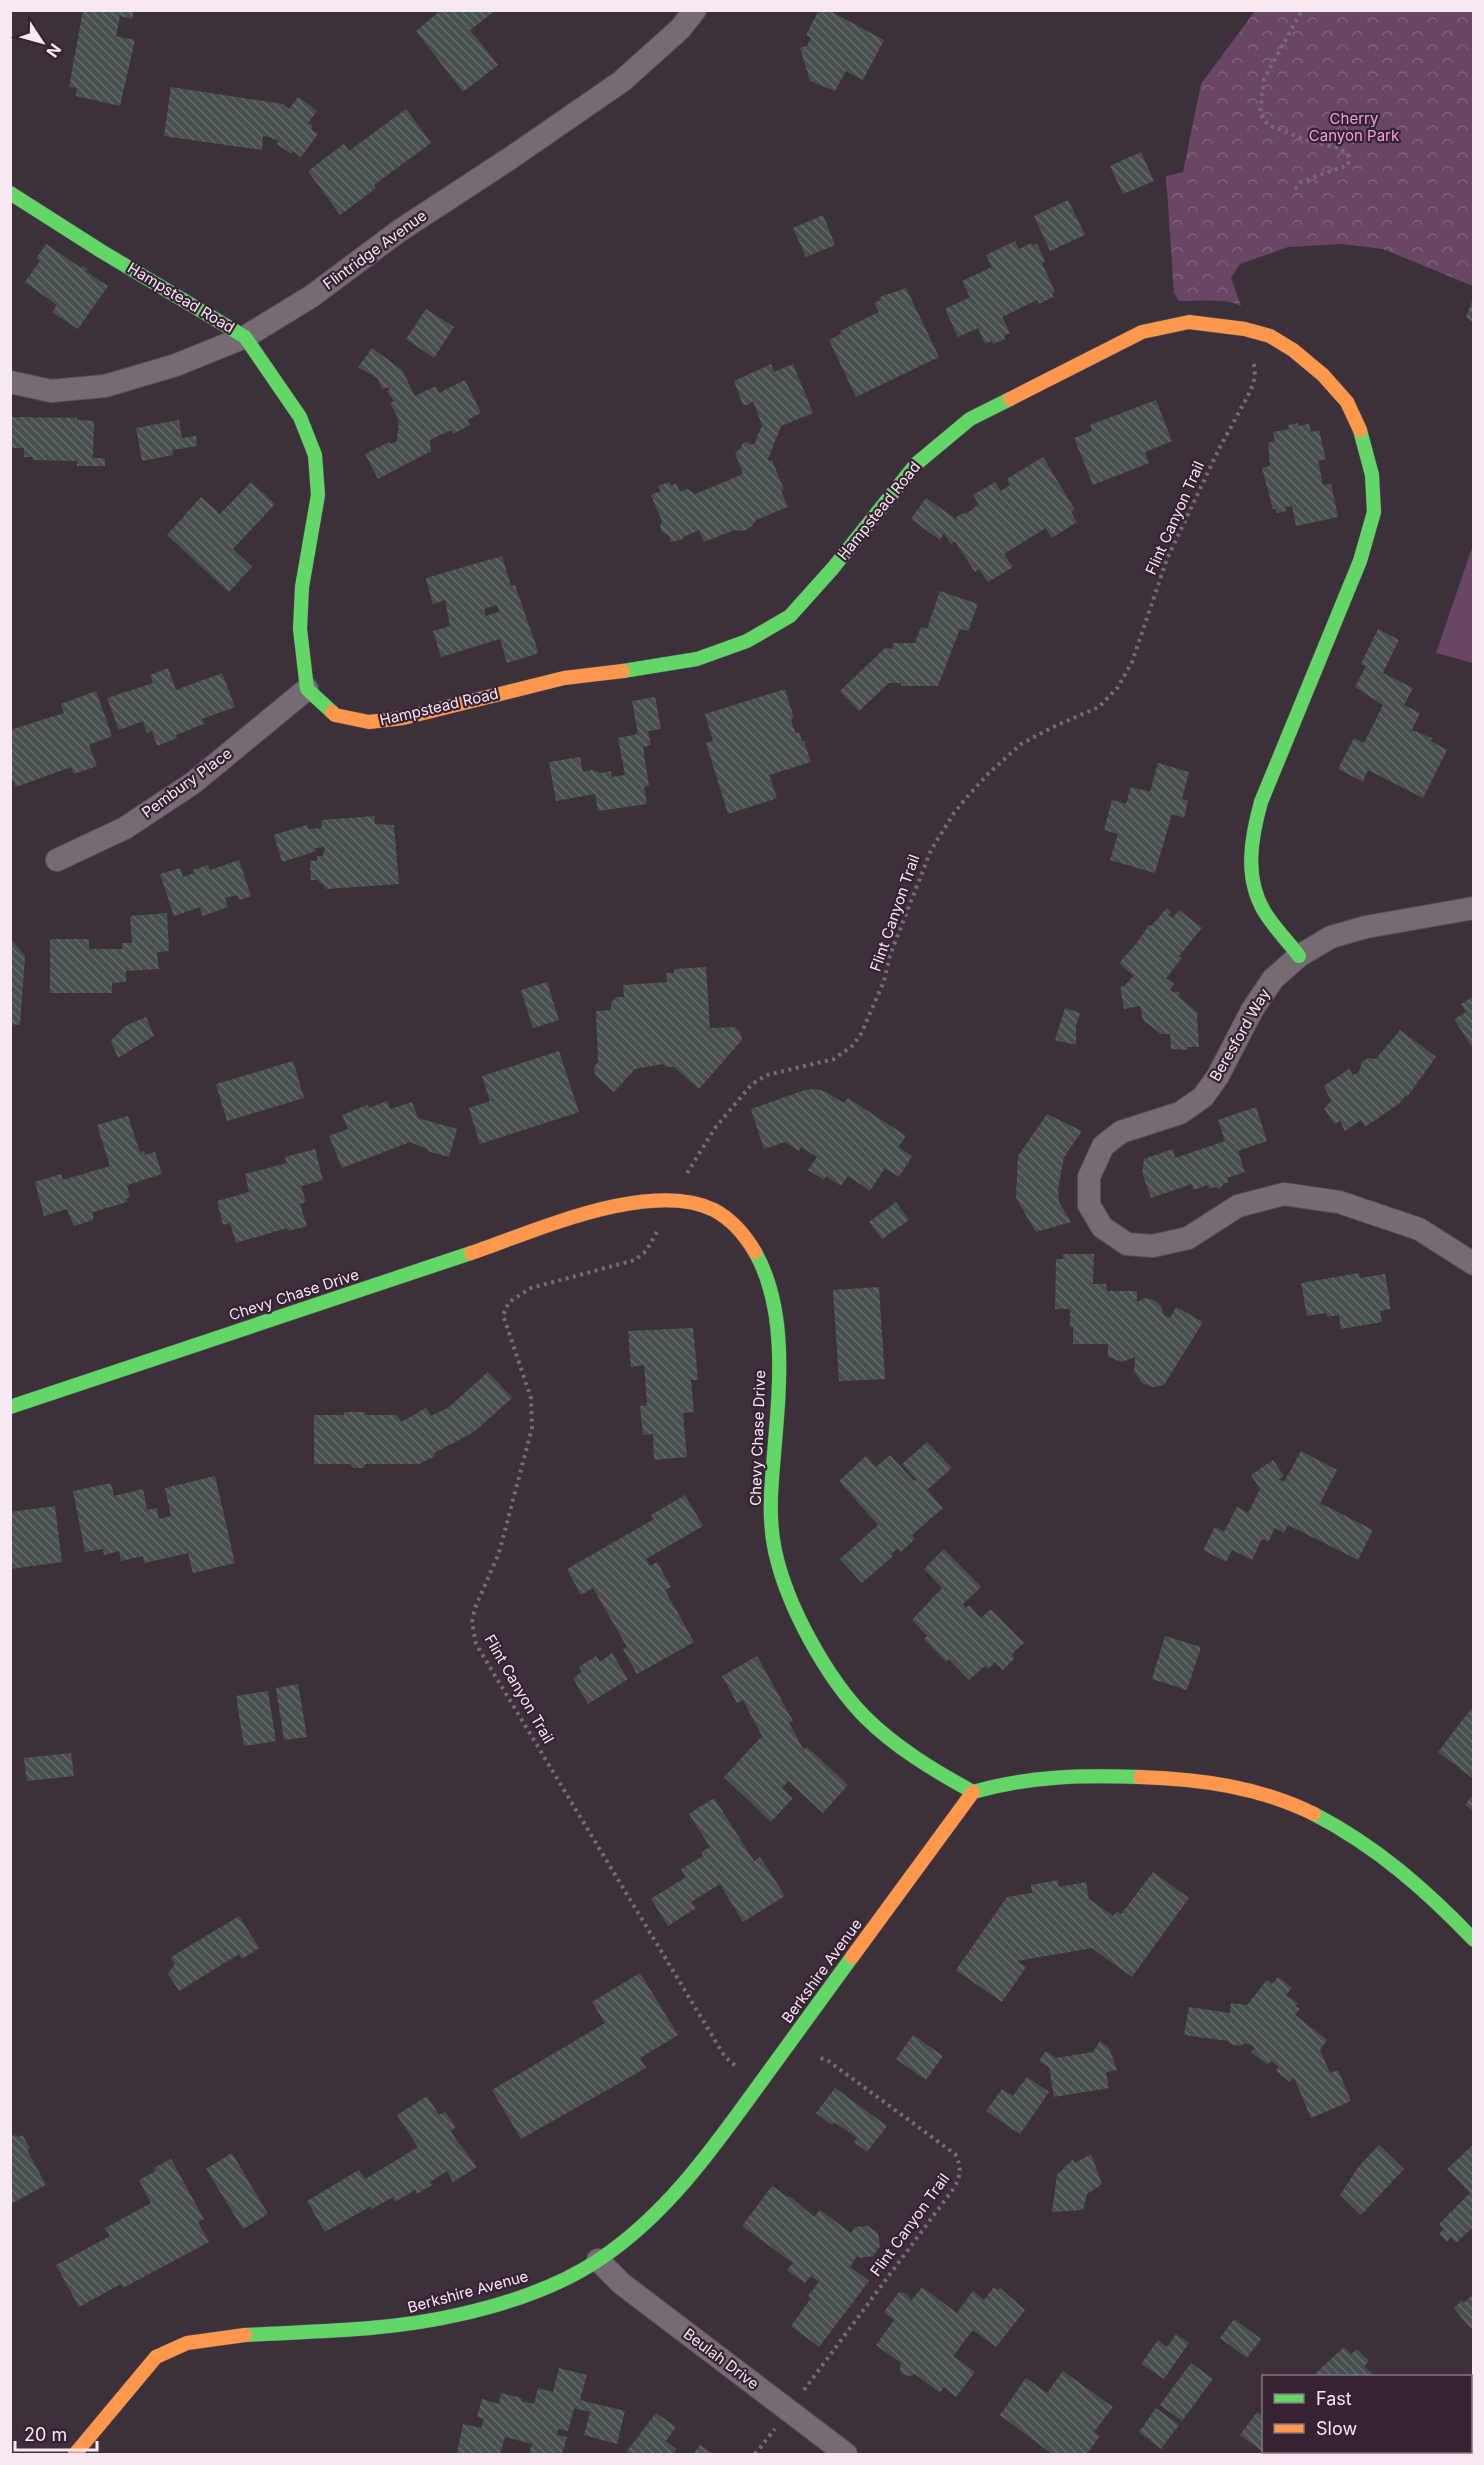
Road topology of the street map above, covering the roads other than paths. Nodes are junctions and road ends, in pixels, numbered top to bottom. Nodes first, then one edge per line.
1 (695, 10) edge
2 (10, 193) edge
3 (245, 337) junction
4 (10, 382) edge
5 (307, 689) junction
6 (57, 860) dead end
7 (1473, 908) edge
8 (1299, 956) junction
9 (1473, 1264) edge
10 (10, 1407) edge
11 (974, 1792) junction
12 (1473, 1940) edge
13 (598, 2260) junction
14 (75, 2454) edge
15 (846, 2454) edge

1 - 3 street, Flintridge Avenue
2 - 3 street, Hampstead Road
3 - 4 street, Flintridge Avenue
3 - 5 street, Hampstead Road
5 - 6 street, Pembury Place
5 - 8 street, Hampstead Road
7 - 8 street
8 - 9 street, Beresford Way
10 - 11 street, Chevy Chase Drive
11 - 12 street
11 - 13 street, Berkshire Avenue
13 - 14 street, Berkshire Avenue
13 - 15 street, Beulah Drive

